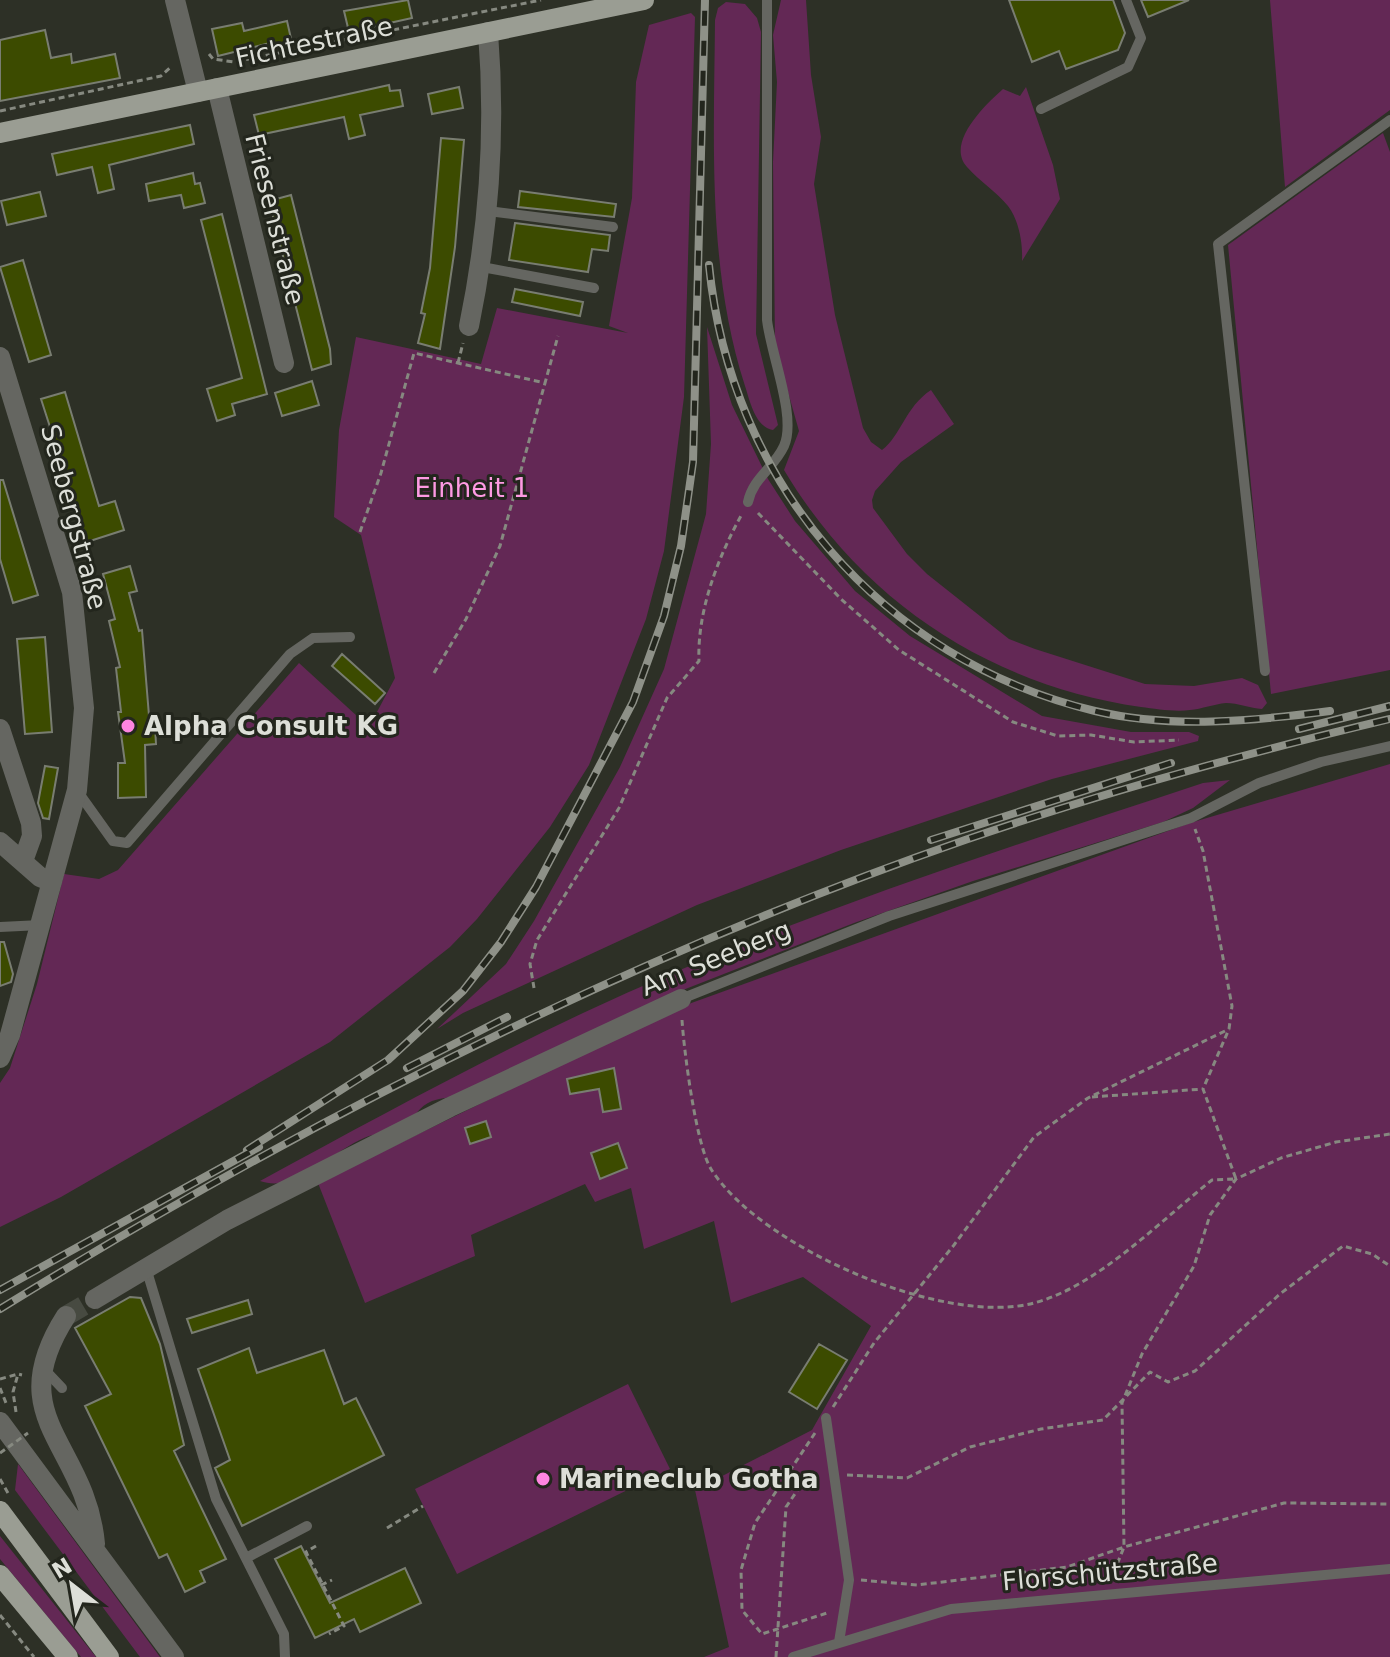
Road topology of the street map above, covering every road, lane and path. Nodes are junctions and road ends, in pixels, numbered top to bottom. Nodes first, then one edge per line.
1 (175, 0) edge
2 (541, 0) edge
3 (767, 0) edge
4 (1126, 0) edge
5 (641, 1) edge
6 (488, 32) junction
7 (209, 54) dead end
8 (174, 63) dead end
9 (207, 90) junction
10 (1041, 109) dead end
11 (0, 111) edge
12 (1390, 120) edge
13 (0, 133) edge
14 (488, 211) junction
15 (613, 227) dead end
16 (482, 267) junction
17 (594, 288) dead end
18 (469, 326) dead end
19 (558, 336) dead end
20 (0, 357) edge
21 (284, 363) dead end
22 (545, 383) junction
23 (748, 502) junction
24 (360, 532) dead end
25 (350, 637) dead end
26 (1265, 671) dead end
27 (434, 673) dead end
28 (0, 729) edge
29 (1179, 740) dead end
30 (1390, 746) edge
31 (77, 790) junction
32 (1191, 818) junction
33 (0, 842) edge
34 (23, 861) junction
35 (52, 882) junction
36 (41, 925) junction
37 (0, 927) edge
38 (534, 988) dead end
39 (681, 999) junction
40 (1229, 1029) junction
41 (0, 1058) edge
42 (1203, 1089) junction
43 (1088, 1098) junction
44 (1390, 1134) edge
45 (1236, 1179) junction
46 (1390, 1266) edge
47 (146, 1268) junction
48 (911, 1296) junction
49 (95, 1299) tunnel mouth
50 (66, 1316) tunnel mouth
51 (27, 1372) junction
52 (0, 1379) edge
53 (62, 1388) dead end
54 (13, 1392) dead end
55 (1122, 1403) junction
56 (826, 1418) junction
57 (0, 1422) edge
58 (28, 1433) dead end
59 (0, 1453) edge
60 (832, 1474) junction
61 (1390, 1504) edge
62 (423, 1506) dead end
63 (0, 1511) edge
64 (307, 1526) dead end
65 (387, 1528) dead end
66 (95, 1546) junction
67 (316, 1546) dead end
68 (1124, 1547) junction
69 (246, 1558) junction
70 (1390, 1569) edge
71 (0, 1575) edge
72 (332, 1580) dead end
73 (849, 1580) junction
74 (322, 1585) junction
75 (1105, 1595) junction
76 (844, 1607) junction
77 (0, 1615) edge
78 (778, 1629) junction
79 (329, 1634) dead end
80 (839, 1642) junction
81 (34, 1657) edge
82 (68, 1657) edge
83 (109, 1657) edge
84 (174, 1657) edge
85 (285, 1657) edge
86 (776, 1657) edge
87 (793, 1657) edge

1 - 9 street, Friesenstraße
2 - 7 path
3 - 23 lane
4 - 10 lane
5 - 6 main road, Fichtestraße
6 - 9 main road, Fichtestraße
6 - 14 street
8 - 11 path
9 - 13 main road, Fichtestraße
9 - 21 street, Friesenstraße
12 - 26 lane
14 - 15 lane
14 - 16 street
16 - 17 lane
16 - 18 street
19 - 22 path
20 - 31 street, Seebergstraße
22 - 24 path
22 - 27 path
23 - 29 path
23 - 38 path
25 - 31 lane
28 - 34 street
30 - 32 lane, Am Seeberg
31 - 35 street, Seebergstraße
32 - 39 lane, Am Seeberg
32 - 40 path
33 - 34 street
34 - 35 street
35 - 36 street, Seebergstraße
36 - 37 lane
36 - 41 street, Seebergstraße
39 - 47 street, Am Seeberg
39 - 48 path
40 - 42 path
40 - 43 path
42 - 43 path
42 - 45 path
43 - 48 path
44 - 45 path
45 - 48 path
45 - 55 path
46 - 55 path
47 - 49 street, Am Seeberg
47 - 69 lane
48 - 56 path
50 - 51 street
51 - 52 path
51 - 53 lane
51 - 54 path
51 - 66 street
55 - 60 path
55 - 68 path
56 - 60 lane
56 - 78 path
57 - 66 street
58 - 59 path, bridge
60 - 73 lane
60 - 78 path
61 - 68 path
62 - 65 path
63 - 83 main road
64 - 69 lane
66 - 84 street
67 - 74 path
68 - 73 path
68 - 75 path
69 - 85 lane
70 - 75 lane, Florschützstraße
71 - 82 main road
72 - 74 path
73 - 76 lane
74 - 79 path
75 - 80 lane, Florschützstraße
76 - 78 path
76 - 80 lane
77 - 81 path
78 - 86 path
80 - 87 lane, Florschützstraße

